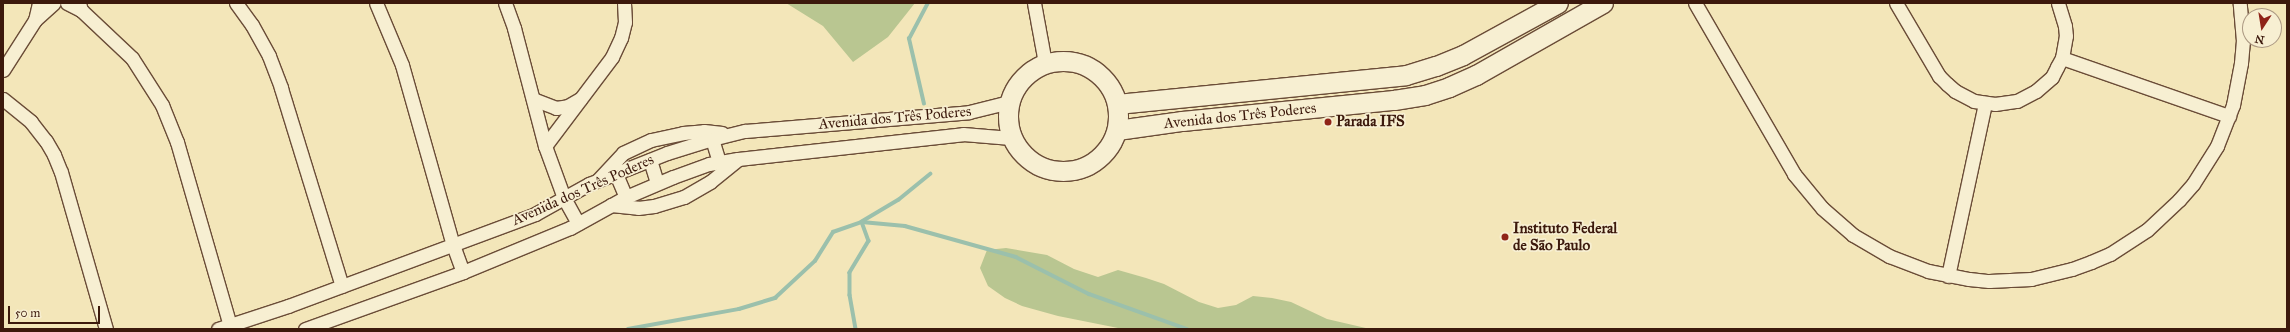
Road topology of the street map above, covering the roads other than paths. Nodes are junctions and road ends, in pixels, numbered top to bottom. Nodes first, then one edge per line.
1 (39, 3) edge
2 (54, 3) edge
3 (67, 3) edge
4 (236, 3) edge
5 (376, 3) edge
6 (505, 3) edge
7 (624, 3) edge
8 (1034, 3) edge
9 (1558, 3) edge
10 (1603, 3) edge
11 (1695, 3) edge
12 (1896, 3) edge
13 (2058, 3) edge
14 (2240, 3) edge
15 (80, 6) edge
16 (35, 20) junction
17 (2062, 58) junction
18 (1045, 63) junction
19 (3, 70) edge
20 (582, 98) junction
21 (3, 99) edge
22 (533, 99) junction
23 (1009, 102) junction
24 (1985, 103) junction
25 (1117, 104) junction
26 (2229, 116) junction
27 (1117, 130) junction
28 (732, 134) junction
29 (1011, 138) junction
30 (712, 139) junction
31 (545, 146) junction
32 (738, 159) junction
33 (650, 160) junction
34 (719, 162) junction
35 (616, 174) junction
36 (596, 181) junction
37 (657, 183) junction
38 (626, 197) junction
39 (564, 198) junction
40 (611, 205) junction
41 (578, 223) junction
42 (453, 245) junction
43 (463, 272) junction
44 (1948, 276) junction
45 (342, 286) junction
46 (226, 328) edge
47 (106, 329) edge
48 (305, 329) edge

1 - 16 street
2 - 16 street
3 - 15 street
4 - 45 street
5 - 42 street
6 - 22 street
7 - 20 street
8 - 18 street
9 - 25 street, Avenida dos Três Poderes
10 - 27 street, Avenida dos Três Poderes
11 - 44 street
12 - 24 street
13 - 17 street
14 - 26 street
15 - 46 street
16 - 19 street
17 - 24 street
17 - 26 street
18 - 23 street
18 - 25 street
20 - 22 street
20 - 31 street
21 - 47 street
22 - 31 street
23 - 28 street, Avenida dos Três Poderes
23 - 29 street
24 - 44 street
25 - 27 street
26 - 44 street
27 - 29 street
28 - 30 street, Avenida dos Três Poderes
28 - 36 street
29 - 32 street, Avenida dos Três Poderes
30 - 33 street, Avenida dos Três Poderes
30 - 34 street
31 - 39 street
32 - 34 street, Avenida dos Três Poderes
32 - 40 street
33 - 35 street, Avenida dos Três Poderes
33 - 37 street
34 - 37 street, Avenida dos Três Poderes
35 - 36 street, Avenida dos Três Poderes
35 - 38 street
36 - 39 street, Avenida dos Três Poderes
37 - 38 street, Avenida dos Três Poderes
38 - 40 street, Avenida dos Três Poderes
39 - 41 street
39 - 42 street, Avenida dos Três Poderes
40 - 41 street, Avenida dos Três Poderes
41 - 43 street, Avenida dos Três Poderes
42 - 43 street
42 - 45 street, Avenida dos Três Poderes
43 - 48 street, Avenida dos Três Poderes
45 - 46 street, Avenida dos Três Poderes

